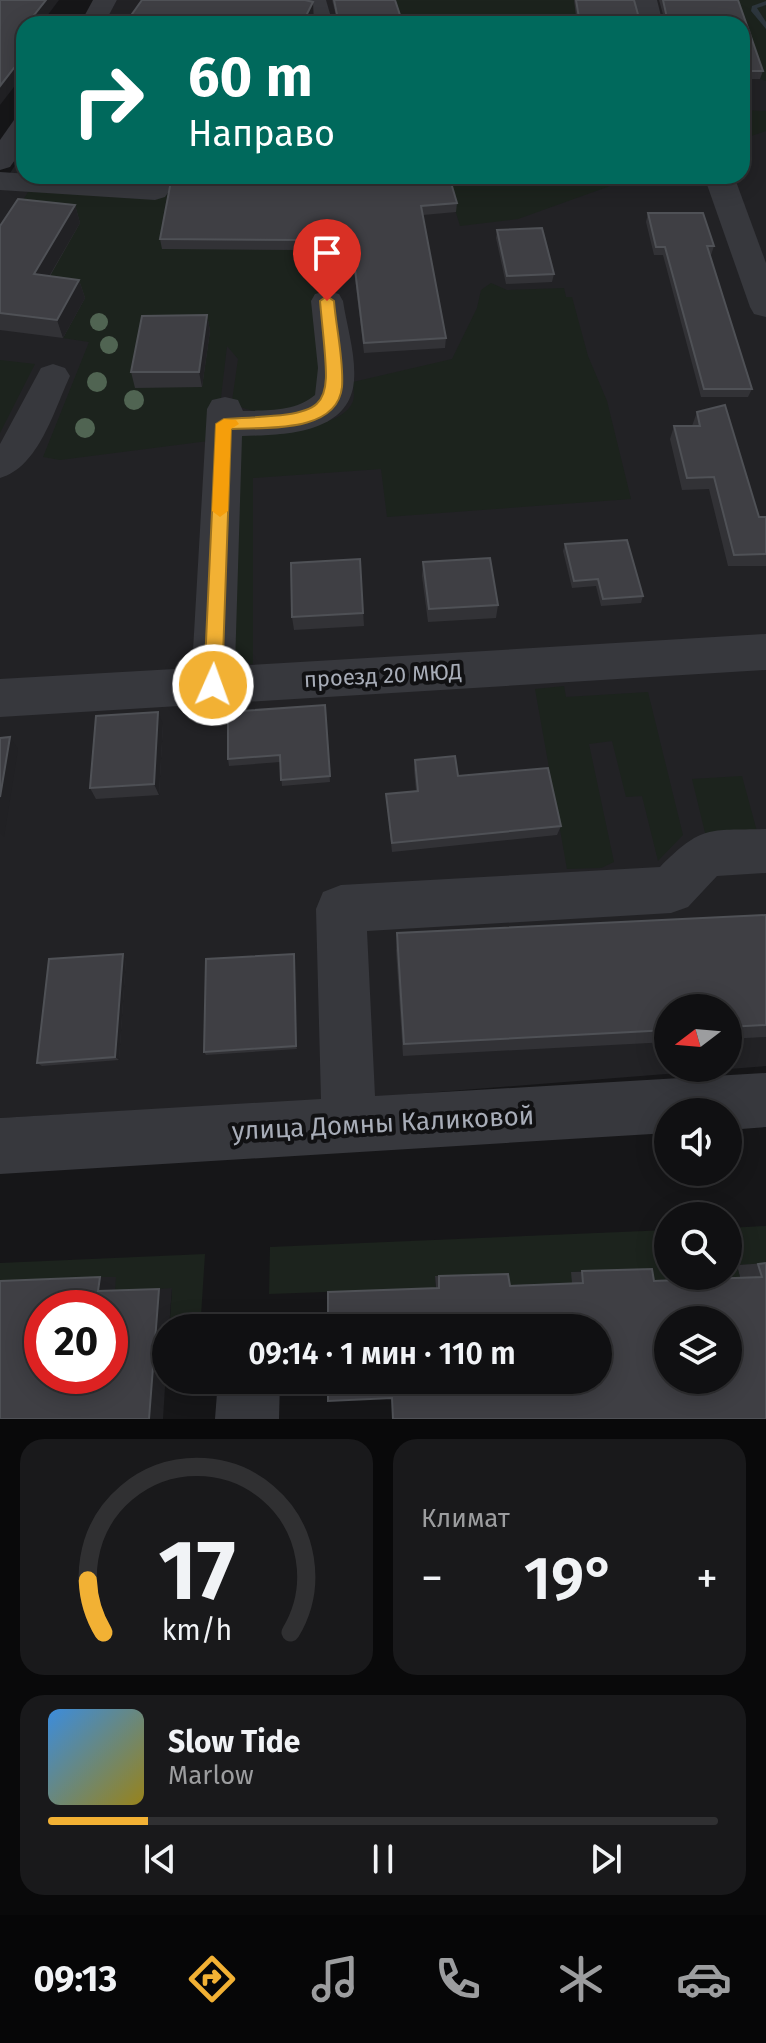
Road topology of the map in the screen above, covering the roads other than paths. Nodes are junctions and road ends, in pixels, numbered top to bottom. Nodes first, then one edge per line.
1 (16, 138) edge
2 (0, 161) edge
3 (46, 184) edge
4 (159, 184) edge
5 (722, 184) edge
6 (327, 301) dead end
7 (766, 307) edge
8 (53, 376) dead end
9 (0, 465) edge
10 (764, 658) edge
11 (213, 685) junction
12 (0, 698) edge
13 (766, 851) edge
14 (766, 1100) edge
15 (349, 1125) junction
16 (0, 1146) edge
17 (248, 1394) edge
18 (247, 1419) edge

1 - 2 street
3 - 4 street
5 - 7 street
6 - 11 street
8 - 9 street
10 - 11 street, проезд 20 МЮД
11 - 12 street, проезд 20 МЮД
13 - 15 street
14 - 15 street, улица Домны Каликовой
15 - 16 street, улица Домны Каликовой
17 - 18 street

